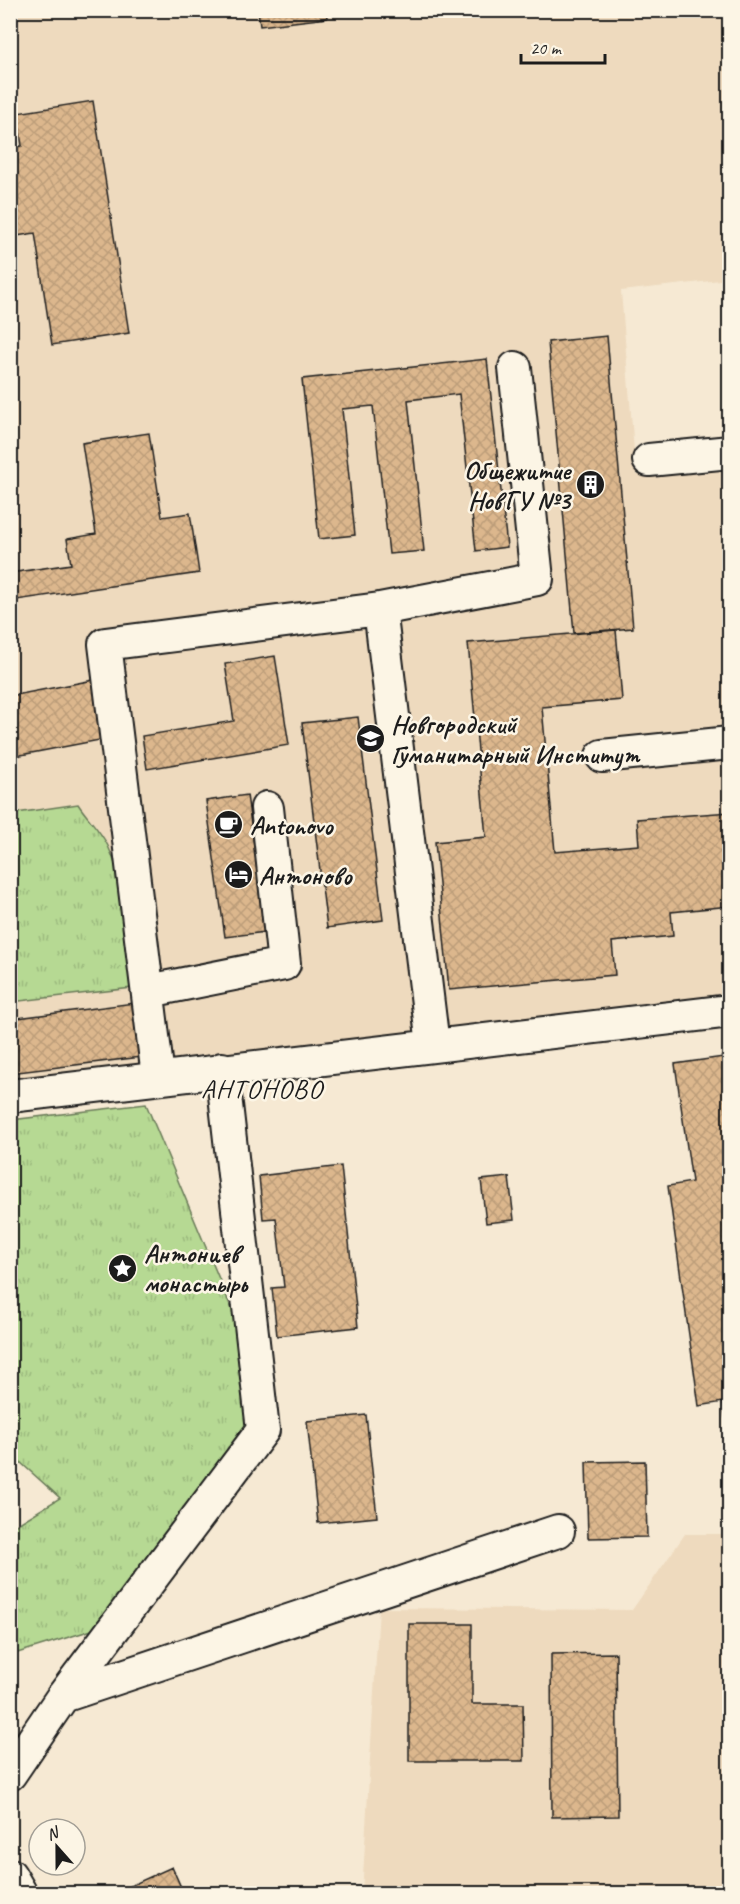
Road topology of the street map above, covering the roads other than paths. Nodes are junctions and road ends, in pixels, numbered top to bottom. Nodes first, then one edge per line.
1 (515, 368) dead end
2 (729, 452) edge
3 (649, 460) dead end
4 (380, 609) junction
5 (729, 743) edge
6 (602, 756) dead end
7 (267, 808) dead end
8 (149, 991) junction
9 (729, 1011) edge
10 (433, 1045) junction
11 (222, 1069) junction
12 (158, 1077) junction
13 (10, 1096) edge
14 (558, 1531) dead end
15 (63, 1696) junction
16 (10, 1774) edge
17 (10, 1875) edge
18 (21, 1893) edge

1 - 4 lane
2 - 3 lane
4 - 8 lane
4 - 10 lane
5 - 6 lane
7 - 8 lane
8 - 12 lane
9 - 10 lane
10 - 11 lane
11 - 12 lane
11 - 15 lane
12 - 13 lane
14 - 15 lane
15 - 16 lane
17 - 18 lane

